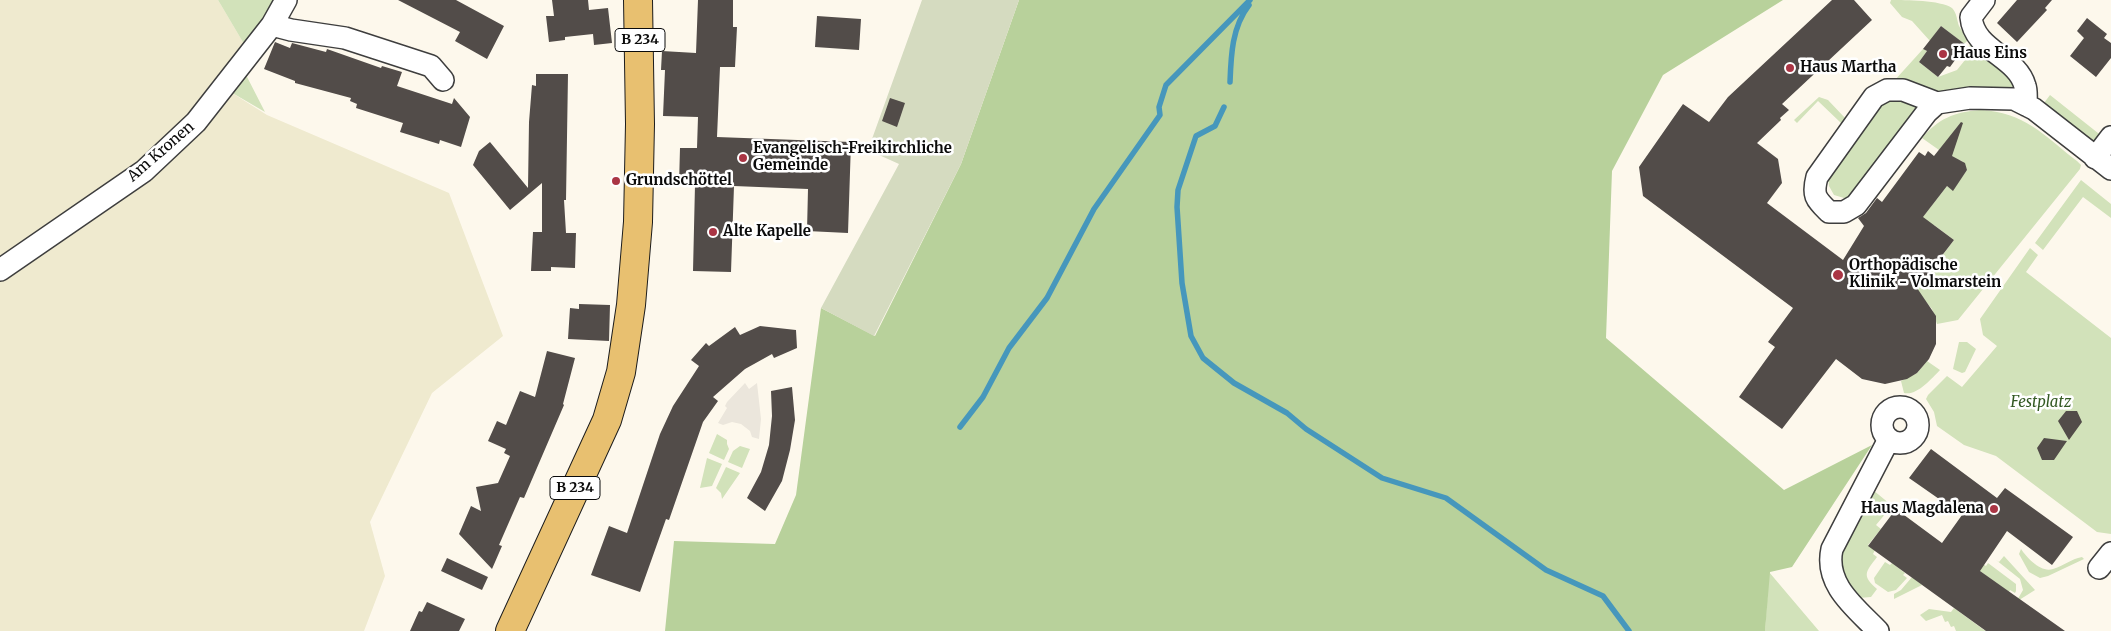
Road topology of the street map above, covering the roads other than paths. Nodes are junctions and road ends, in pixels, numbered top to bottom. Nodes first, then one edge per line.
1 (286, 0) edge
2 (638, 0) edge
3 (1984, 0) edge
4 (272, 24) junction
5 (443, 80) dead end
6 (1937, 103) junction
7 (2026, 105) junction
8 (2111, 137) edge
9 (2103, 164) edge
10 (0, 270) edge
11 (1890, 439) dead end
12 (510, 631) edge
13 (1878, 631) edge

1 - 4 street, Am Kronen
2 - 12 main road, B 234
3 - 7 street
4 - 5 street
4 - 10 street, Am Kronen
6 - 6 street
6 - 7 street
7 - 9 street
8 - 9 street
11 - 13 street

